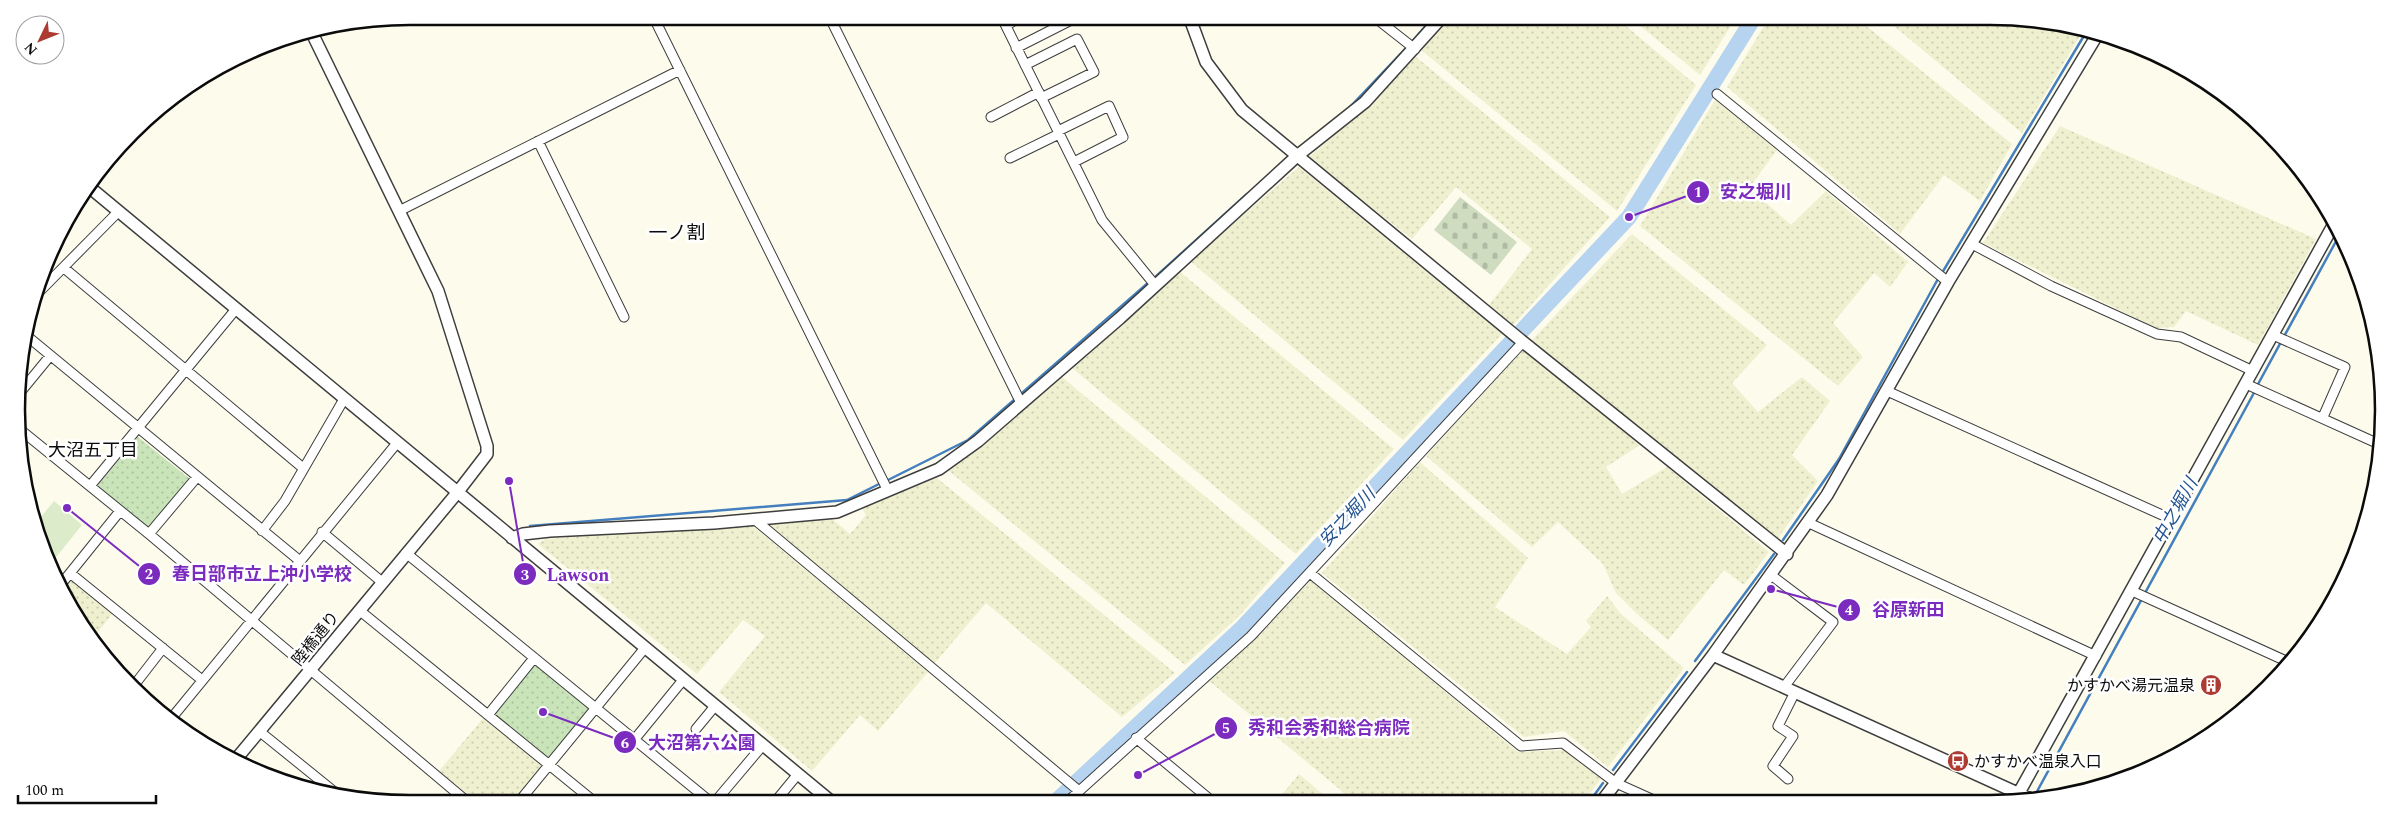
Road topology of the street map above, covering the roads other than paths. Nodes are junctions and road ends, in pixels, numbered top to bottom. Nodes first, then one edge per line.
1 (658, 25) edge
2 (833, 25) edge
3 (1061, 25) edge
4 (1192, 25) edge
5 (1385, 25) edge
6 (1435, 25) edge
7 (1006, 26) edge
8 (314, 37) edge
9 (2095, 39) edge
10 (1016, 48) junction
11 (1415, 49) junction
12 (1025, 65) junction
13 (680, 70) junction
14 (1717, 94) dead end
15 (1040, 95) junction
16 (991, 117) dead end
17 (1059, 133) junction
18 (538, 141) junction
19 (1297, 156) junction
20 (1010, 158) dead end
21 (1074, 162) junction
22 (94, 191) edge
23 (119, 211) junction
24 (399, 211) junction
25 (2330, 231) edge
26 (1972, 244) junction
27 (64, 268) junction
28 (1947, 281) junction
29 (1155, 285) junction
30 (45, 286) edge
31 (236, 309) junction
32 (624, 316) dead end
33 (2273, 335) junction
34 (31, 340) edge
35 (1523, 342) junction
36 (50, 356) junction
37 (186, 369) junction
38 (2253, 371) junction
39 (2246, 384) junction
40 (26, 385) edge
41 (1887, 391) junction
42 (344, 398) junction
43 (1021, 403) junction
44 (2323, 417) junction
45 (138, 428) junction
46 (26, 434) edge
47 (2373, 441) edge
48 (397, 442) junction
49 (303, 468) junction
50 (197, 477) junction
51 (90, 486) junction
52 (888, 491) junction
53 (457, 493) junction
54 (120, 511) junction
55 (754, 519) junction
56 (2171, 519) junction
57 (1809, 522) junction
58 (262, 531) junction
59 (322, 532) junction
60 (149, 534) junction
61 (512, 538) junction
62 (406, 553) junction
63 (1787, 554) junction
64 (300, 561) junction
65 (70, 573) junction
66 (1310, 573) junction
67 (1772, 575) junction
68 (65, 580) edge
69 (382, 582) junction
70 (2135, 593) junction
71 (359, 610) junction
72 (251, 620) junction
73 (163, 648) junction
74 (644, 649) junction
75 (1713, 655) junction
76 (2096, 656) junction
77 (534, 658) junction
78 (2283, 659) edge
79 (310, 670) junction
80 (202, 680) junction
81 (683, 680) junction
82 (137, 681) edge
83 (1789, 690) junction
84 (715, 706) junction
85 (596, 709) junction
86 (175, 714) edge
87 (488, 714) junction
88 (696, 729) dead end
89 (260, 731) junction
90 (1136, 738) junction
91 (634, 740) junction
92 (763, 745) junction
93 (240, 755) edge
94 (549, 765) junction
95 (798, 774) junction
96 (1788, 778) dead end
97 (1616, 783) junction
98 (327, 786) edge
99 (1079, 791) junction
100 (2011, 794) edge
101 (2019, 794) edge
102 (459, 795) edge
103 (525, 795) edge
104 (586, 795) edge
105 (703, 795) edge
106 (720, 795) edge
107 (781, 795) edge
108 (823, 795) edge
109 (1075, 795) edge
110 (1205, 795) edge
111 (1607, 795) edge
112 (1643, 795) edge

1 - 13 street
2 - 43 street
3 - 10 street
4 - 19 street
5 - 11 street
6 - 11 street
7 - 10 street
8 - 24 street, 陸橋通り
9 - 26 street
10 - 12 street
11 - 19 street
12 - 15 street
12 - 15 street
13 - 18 street
13 - 52 street
14 - 28 street
15 - 16 street
15 - 17 street
17 - 20 street
17 - 21 street
17 - 21 street
18 - 24 street
18 - 32 street
19 - 29 street
19 - 35 street
21 - 29 street
22 - 23 street
23 - 27 street
23 - 31 street
24 - 53 street, 陸橋通り
25 - 33 street
26 - 28 street
26 - 38 street
27 - 30 street
27 - 37 street
28 - 41 street
29 - 43 street
31 - 37 street
31 - 42 street
33 - 38 street
33 - 44 street
34 - 36 street
35 - 63 street
35 - 66 street
36 - 40 street
36 - 45 street
37 - 45 street
37 - 49 street
38 - 39 street
39 - 44 street
39 - 56 street
41 - 56 street
41 - 57 street
42 - 48 street
42 - 49 street
43 - 52 street
44 - 47 street
45 - 50 street
45 - 51 street
46 - 51 street
48 - 53 street
48 - 59 street
49 - 58 street
50 - 58 street
50 - 60 street
51 - 54 street
52 - 55 street
53 - 61 street
53 - 62 street, 陸橋通り
54 - 60 street
54 - 65 street
55 - 61 street
55 - 99 street
56 - 70 street
57 - 63 street
57 - 76 street
58 - 64 street
59 - 64 street
59 - 69 street
60 - 72 street
61 - 74 street
62 - 69 street, 陸橋通り
62 - 77 street
63 - 67 street
64 - 72 street
65 - 68 street
65 - 73 street
66 - 90 street
66 - 97 street
67 - 75 street
67 - 83 street
69 - 71 street, 陸橋通り
70 - 76 street
70 - 78 street
71 - 79 street, 陸橋通り
71 - 87 street
72 - 79 street
72 - 80 street
73 - 80 street
73 - 82 street
74 - 81 street
74 - 85 street
75 - 83 street
75 - 97 street
76 - 101 street
77 - 85 street
77 - 87 street
79 - 89 street, 陸橋通り
79 - 102 street
80 - 86 street
81 - 84 street
81 - 91 street
83 - 96 street
83 - 100 street
84 - 88 street
84 - 92 street
85 - 91 street
85 - 94 street
87 - 94 street
89 - 93 street, 陸橋通り
89 - 98 street
90 - 99 street
90 - 110 street
91 - 105 street
92 - 95 street
92 - 106 street
94 - 103 street
94 - 104 street
95 - 107 street
95 - 108 street
97 - 111 street
97 - 112 street
99 - 109 street

